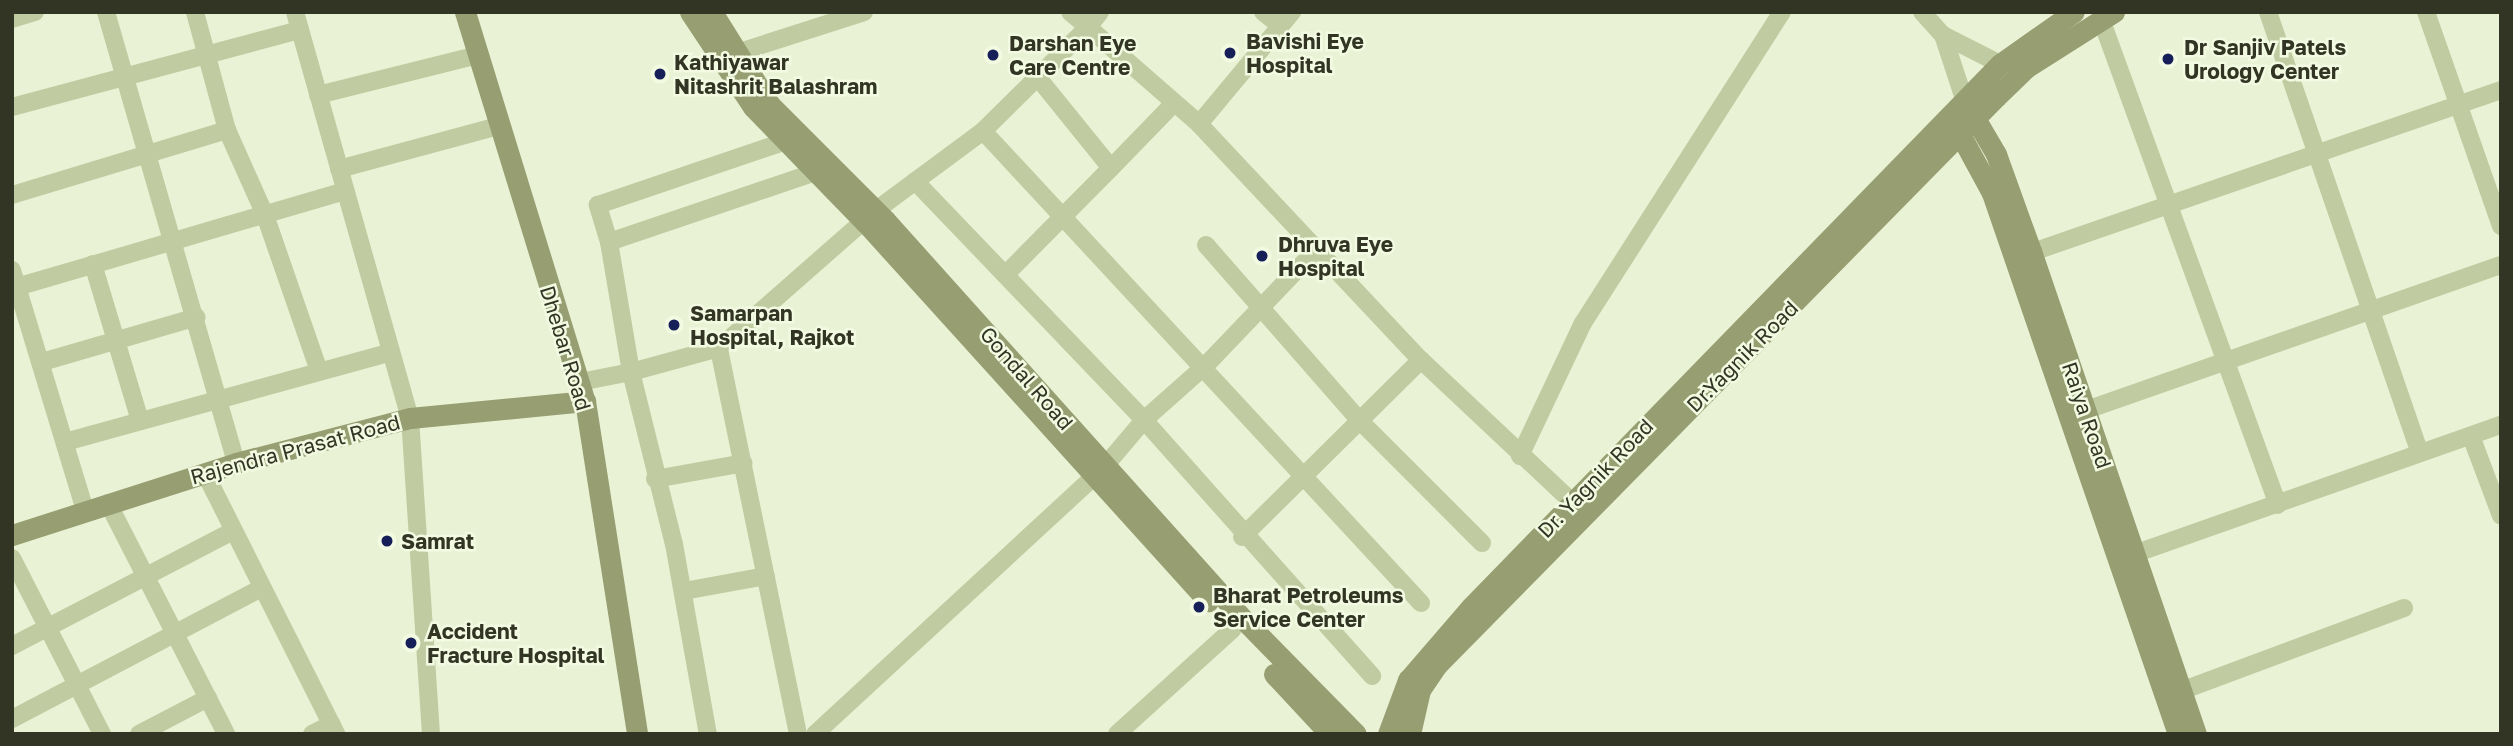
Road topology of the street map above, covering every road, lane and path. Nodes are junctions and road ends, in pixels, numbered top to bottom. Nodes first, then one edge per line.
1 (35, 12) edge
2 (106, 12) edge
3 (195, 12) edge
4 (465, 12) edge
5 (1070, 12) edge
6 (1100, 12) edge
7 (1264, 12) edge
8 (1292, 12) edge
9 (1782, 12) edge
10 (1922, 12) edge
11 (2074, 12) edge
12 (2268, 12) edge
13 (2426, 12) edge
14 (852, 14) edge
15 (707, 15) edge
16 (2108, 16) edge
17 (12, 19) edge
18 (297, 21) edge
19 (1280, 26) junction
20 (1088, 27) junction
21 (1943, 35) junction
22 (206, 55) junction
23 (478, 55) junction
24 (726, 56) junction
25 (2000, 64) junction
26 (124, 76) junction
27 (1040, 79) junction
28 (2501, 90) edge
29 (318, 95) junction
30 (1174, 103) junction
31 (2459, 105) junction
32 (12, 107) edge
33 (1963, 118) junction
34 (1199, 124) junction
35 (498, 126) junction
36 (227, 130) junction
37 (983, 131) junction
38 (786, 141) junction
39 (147, 154) junction
40 (2315, 155) junction
41 (1111, 168) junction
42 (339, 169) junction
43 (816, 172) junction
44 (915, 181) junction
45 (345, 191) junction
46 (12, 195) edge
47 (2172, 204) junction
48 (265, 215) junction
49 (871, 217) junction
50 (1061, 219) junction
51 (2501, 226) edge
52 (169, 242) junction
53 (609, 242) junction
54 (1206, 245) dead end
55 (1317, 248) junction
56 (2024, 255) junction
57 (93, 264) junction
58 (2501, 265) edge
59 (12, 270) edge
60 (1006, 275) junction
61 (20, 286) junction
62 (1262, 308) junction
63 (2371, 311) junction
64 (197, 317) junction
65 (114, 341) junction
66 (719, 348) junction
67 (391, 352) junction
68 (1421, 360) junction
69 (42, 362) junction
70 (2227, 362) junction
71 (1206, 365) junction
72 (318, 368) junction
73 (631, 372) junction
74 (582, 392) junction
75 (220, 397) junction
76 (2077, 413) junction
77 (410, 418) junction
78 (1144, 420) junction
79 (140, 421) junction
80 (1359, 421) junction
81 (2501, 425) edge
82 (2471, 436) junction
83 (65, 442) junction
84 (2420, 453) junction
85 (1520, 456) junction
86 (236, 463) junction
87 (744, 463) junction
88 (1099, 472) junction
89 (205, 473) junction
90 (1302, 477) junction
91 (655, 479) junction
92 (1572, 502) junction
93 (108, 503) junction
94 (2278, 505) junction
95 (85, 510) junction
96 (2501, 516) edge
97 (233, 531) junction
98 (12, 535) edge
99 (1242, 537) junction
100 (1482, 543) dead end
101 (2134, 554) junction
102 (12, 558) edge
103 (145, 576) junction
104 (766, 576) junction
105 (261, 588) junction
106 (684, 590) junction
107 (1421, 603) dead end
108 (2404, 608) dead end
109 (47, 626) junction
110 (1233, 629) junction
111 (175, 635) junction
112 (12, 646) edge
113 (1372, 676) dead end
114 (76, 684) junction
115 (2181, 691) junction
116 (208, 698) junction
117 (12, 719) edge
118 (334, 729) edge
119 (102, 734) edge
120 (139, 734) edge
121 (226, 734) edge
122 (312, 734) edge
123 (431, 734) edge
124 (637, 734) edge
125 (708, 734) edge
126 (798, 734) edge
127 (815, 734) edge
128 (1117, 734) edge
129 (1330, 734) edge
130 (1356, 734) edge
131 (1388, 734) edge
132 (1410, 734) edge
133 (2178, 734) edge
134 (2196, 734) edge

1 - 17 street
2 - 26 street
3 - 22 street
4 - 23 street, Dhebar Road
5 - 20 street
6 - 20 street
7 - 19 street
8 - 19 street
9 - 85 street
10 - 21 street
11 - 25 street, Dr. Yagnik Road
12 - 40 street
13 - 31 street
14 - 24 street
15 - 24 street, Gondal Road
16 - 33 street, Dr.Yagnik Road
16 - 47 street
18 - 22 street
18 - 29 street
19 - 34 street
20 - 27 street
20 - 30 street
21 - 25 street
21 - 33 street
22 - 26 street
22 - 36 street
23 - 29 street
23 - 35 street, Dhebar Road
24 - 38 street, Gondal Road
24 - 49 street, Gondal Road
25 - 33 street, Dr. Yagnik Road
26 - 32 street
26 - 39 street
27 - 37 street
27 - 41 street
28 - 31 street
29 - 42 street
30 - 34 street
30 - 41 street
31 - 40 street
31 - 51 street
33 - 56 street, Raiya Road
33 - 92 street, Dr. Yagnik Road
33 - 132 street, Dr.Yagnik Road
34 - 55 street
35 - 42 street
35 - 74 street, Dhebar Road
36 - 39 street
36 - 48 street
37 - 44 street
37 - 50 street
38 - 43 street, Gondal Road
38 - 53 street
39 - 46 street
39 - 52 street
40 - 47 street
40 - 63 street
41 - 50 street
42 - 45 street
43 - 49 street, Gondal Road
43 - 53 street
44 - 49 street
44 - 60 street
45 - 48 street
45 - 67 street
47 - 56 street
47 - 70 street
48 - 52 street
48 - 72 street
49 - 66 street
49 - 88 street, Gondal Road
50 - 60 street
50 - 71 street
52 - 57 street
52 - 64 street
53 - 73 street
54 - 62 street
55 - 62 street
55 - 68 street
56 - 76 street, Raiya Road
57 - 61 street
57 - 65 street
58 - 63 street
59 - 61 street
60 - 78 street
61 - 69 street
62 - 71 street
62 - 80 street
63 - 70 street
63 - 84 street
64 - 65 street
64 - 75 street
65 - 69 street
65 - 79 street
66 - 73 street
66 - 87 street
67 - 72 street
67 - 77 street
68 - 80 street
68 - 85 street
69 - 83 street
70 - 76 street
70 - 94 street
71 - 78 street
71 - 90 street
72 - 75 street
73 - 74 street
73 - 91 street
74 - 77 street, Rajendra Prasat Road
74 - 124 street, Dhebar Road
75 - 79 street
75 - 86 street
76 - 101 street, Raiya Road
76 - 133 street, Raiya Road
77 - 86 street, Rajendra Prasat Road
77 - 123 street
78 - 88 street
78 - 99 street
79 - 83 street
80 - 90 street
80 - 100 street
81 - 82 street
82 - 84 street
82 - 96 street
83 - 95 street
84 - 94 street
85 - 92 street
86 - 89 street, Rajendra Prasat Road
87 - 91 street
87 - 104 street
88 - 110 street, Gondal Road
88 - 127 street
88 - 130 street, Gondal Road
89 - 93 street, Rajendra Prasat Road
89 - 97 street
90 - 99 street
90 - 107 street
91 - 106 street
92 - 131 street, Dr. Yagnik Road
93 - 95 street, Rajendra Prasat Road
93 - 103 street
94 - 101 street
95 - 98 street, Rajendra Prasat Road
97 - 103 street
97 - 105 street
99 - 113 street
101 - 115 street, Raiya Road
102 - 109 street
103 - 109 street
103 - 111 street
104 - 106 street
104 - 126 street
105 - 111 street
105 - 118 street
106 - 125 street
108 - 115 street
109 - 112 street
109 - 114 street
110 - 128 street
110 - 129 street, Gondal Road
111 - 114 street
111 - 116 street
114 - 117 street
114 - 119 street
115 - 134 street, Raiya Road
116 - 120 street
116 - 121 street
118 - 122 street

